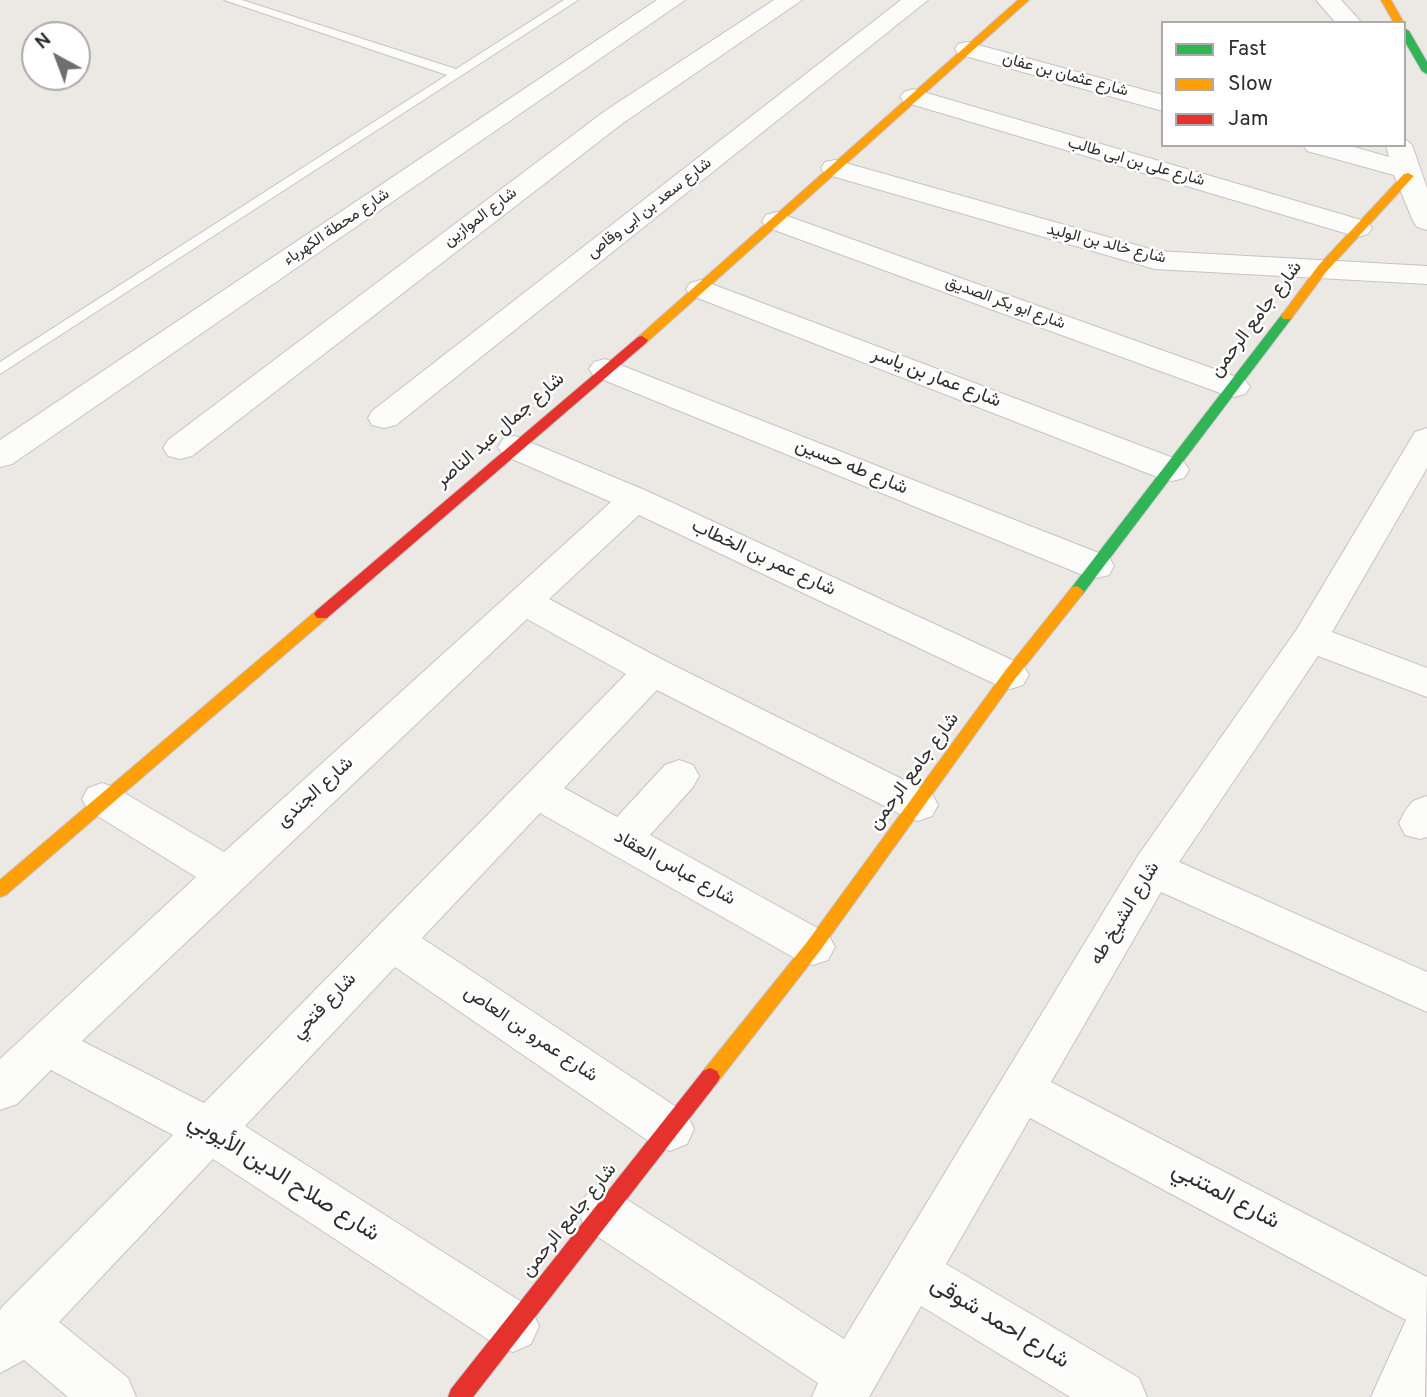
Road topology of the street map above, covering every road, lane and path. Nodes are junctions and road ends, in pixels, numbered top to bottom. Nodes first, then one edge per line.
1 (230, 0) edge
2 (572, 0) edge
3 (673, 0) edge
4 (790, 0) edge
5 (916, 0) edge
6 (1024, 0) edge
7 (1328, 0) edge
8 (1386, 0) edge
9 (1348, 21) edge
10 (1398, 21) edge
11 (1406, 35) edge
12 (967, 49) junction
13 (1427, 71) edge
14 (457, 74) junction
15 (913, 97) junction
16 (1161, 102) edge
17 (1325, 147) edge
18 (1404, 164) edge
19 (835, 168) junction
20 (776, 221) junction
21 (1427, 221) edge
22 (1359, 229) junction
23 (1322, 268) junction
24 (1427, 275) edge
25 (701, 289) junction
26 (0, 369) edge
27 (605, 369) junction
28 (1234, 387) junction
29 (384, 418) dead end
30 (1427, 439) edge
31 (515, 447) junction
32 (180, 448) dead end
33 (0, 456) edge
34 (1172, 470) junction
35 (635, 499) junction
36 (1096, 566) junction
37 (525, 602) junction
38 (1310, 638) junction
39 (652, 671) junction
40 (1010, 675) junction
41 (1427, 683) edge
42 (679, 776) dead end
43 (535, 791) junction
44 (102, 799) junction
45 (918, 805) junction
46 (621, 840) junction
47 (1152, 869) junction
48 (227, 875) junction
49 (0, 890) edge
50 (390, 940) junction
51 (813, 947) junction
52 (1427, 993) edge
53 (47, 1045) junction
54 (0, 1089) edge
55 (1022, 1090) junction
56 (208, 1129) junction
57 (670, 1129) junction
58 (603, 1212) junction
59 (914, 1273) junction
60 (1427, 1304) edge
61 (513, 1326) junction
62 (1427, 1332) edge
63 (11, 1335) edge
64 (846, 1386) edge
65 (110, 1397) edge
66 (459, 1397) edge
67 (1119, 1397) edge
68 (1398, 1397) edge

1 - 14 lane
2 - 14 lane
3 - 33 street, شارع محطة الكهرباء
4 - 32 street, شارع الموازين
5 - 29 street, شارع سعد بن ابى وقاص
6 - 12 main road, شارع جمال عبد الناصر
7 - 9 street
8 - 10 main road
11 - 13 main road
12 - 15 main road, شارع جمال عبد الناصر
12 - 16 street, شارع عثمان بن عفان
14 - 26 lane
15 - 19 main road, شارع جمال عبد الناصر
15 - 22 street, شارع على بن ابى طالب
17 - 18 street
18 - 21 street
18 - 22 main road, شارع جامع الرحمن
19 - 20 main road, شارع جمال عبد الناصر
19 - 23 street, شارع خالد بن الوليد
20 - 25 main road, شارع جمال عبد الناصر
20 - 28 street, شارع ابو بكر الصديق
22 - 23 main road, شارع جامع الرحمن
23 - 24 street, شارع خالد بن الوليد
23 - 28 main road, شارع جامع الرحمن
25 - 27 main road, شارع جمال عبد الناصر
25 - 34 street, شارع عمار بن ياسر
27 - 31 main road, شارع جمال عبد الناصر
27 - 36 street, شارع طه حسين
28 - 34 main road, شارع جامع الرحمن
30 - 38 street, شارع الشيخ طه
31 - 35 street, شارع عمر بن الخطاب
31 - 44 main road, شارع جمال عبد الناصر
34 - 36 main road, شارع جامع الرحمن
35 - 37 street, شارع الجندى
35 - 40 street, شارع عمر بن الخطاب
36 - 40 main road, شارع جامع الرحمن
37 - 39 street
37 - 48 street, شارع الجندى
38 - 41 street
38 - 47 street, شارع الشيخ طه
39 - 43 street, شارع فتحي
39 - 45 street
40 - 45 main road, شارع جامع الرحمن
42 - 46 street
43 - 46 street, شارع عباس العقاد
43 - 50 street, شارع فتحي
44 - 48 street
44 - 49 main road, شارع جمال عبد الناصر
45 - 51 main road, شارع جامع الرحمن
46 - 51 street, شارع عباس العقاد
47 - 52 street
47 - 55 street, شارع الشيخ طه
48 - 53 street, شارع الجندى
50 - 56 street, شارع فتحي
50 - 57 street, شارع عمرو بن العاص
51 - 57 main road, شارع جامع الرحمن
53 - 54 street, شارع الجندى
53 - 56 street, شارع صلاح الدين الأيوبي
55 - 59 street, شارع الشيخ طه
55 - 60 street, شارع المتنبي
56 - 61 street, شارع صلاح الدين الأيوبي
56 - 63 street, شارع فتحي
57 - 58 main road, شارع جامع الرحمن
58 - 61 main road, شارع جامع الرحمن
58 - 64 street
59 - 64 street, شارع الشيخ طه
59 - 67 street, شارع احمد شوقى
61 - 66 main road, شارع جامع الرحمن
62 - 68 street
63 - 65 street

